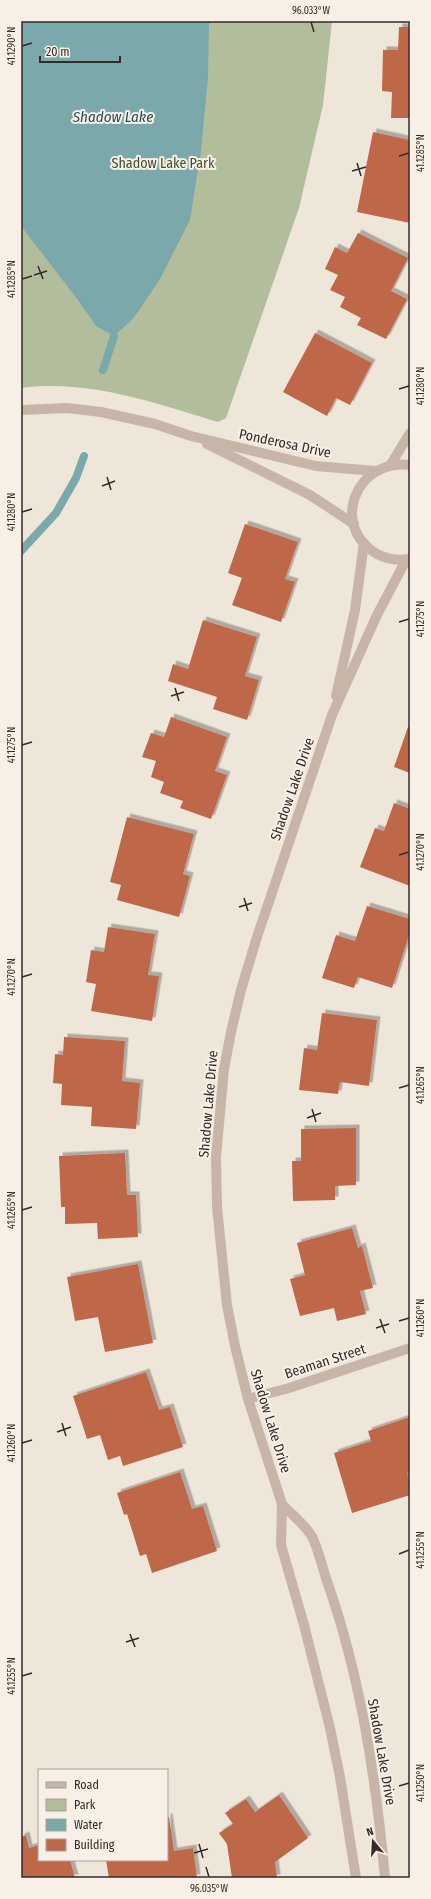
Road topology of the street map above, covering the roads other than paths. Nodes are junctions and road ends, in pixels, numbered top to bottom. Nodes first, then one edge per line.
1 (21, 410) edge
2 (410, 433) edge
3 (191, 436) junction
4 (391, 464) junction
5 (410, 465) edge
6 (375, 471) junction
7 (354, 524) junction
8 (364, 543) junction
9 (408, 559) edge
10 (332, 715) junction
11 (410, 1348) edge
12 (248, 1399) junction
13 (282, 1504) junction
14 (356, 1878) edge
15 (385, 1878) edge

1 - 3 street, Ponderosa Drive
2 - 4 street
3 - 6 street, Ponderosa Drive
3 - 7 street, Ponderosa Drive
4 - 5 street
4 - 6 street
6 - 7 street
7 - 8 street
8 - 9 street
8 - 10 street, Shadow Lake Drive
9 - 10 street, Shadow Lake Drive
10 - 12 street, Shadow Lake Drive
11 - 12 street, Beaman Street
12 - 13 street, Shadow Lake Drive
13 - 14 street, Shadow Lake Drive
13 - 15 street, Shadow Lake Drive

